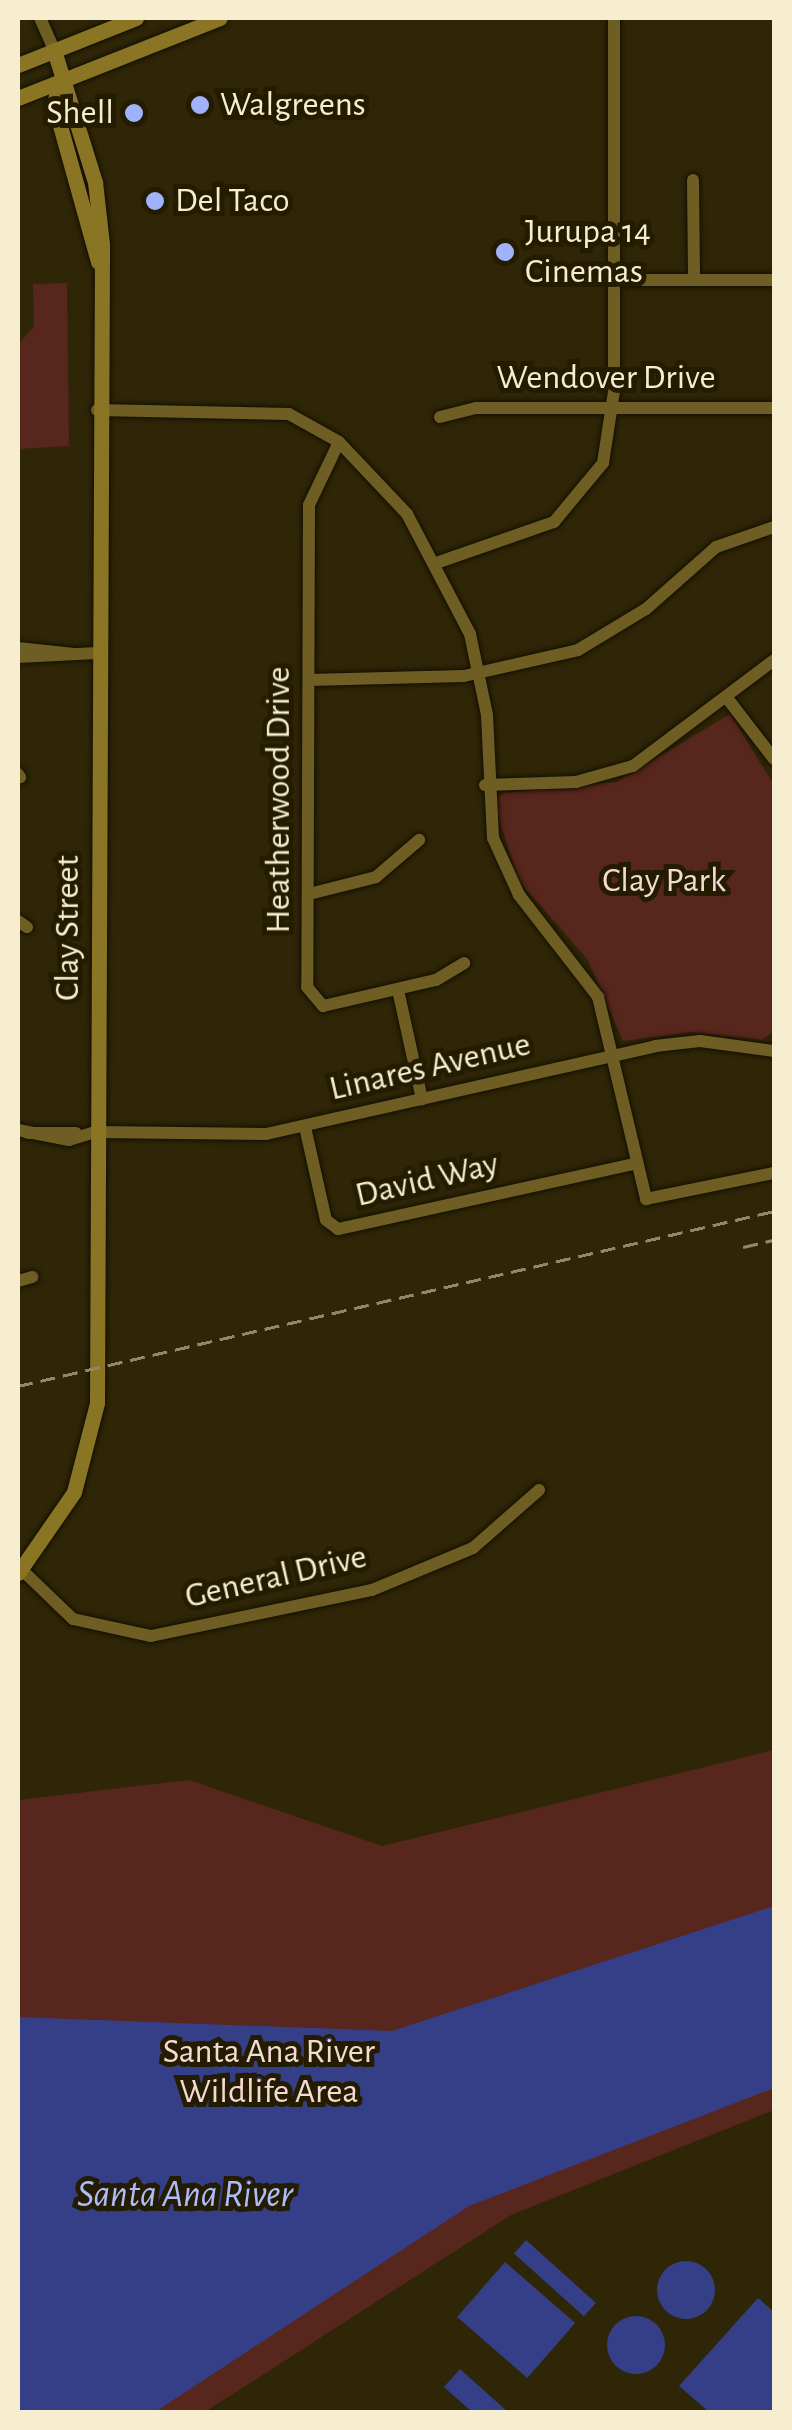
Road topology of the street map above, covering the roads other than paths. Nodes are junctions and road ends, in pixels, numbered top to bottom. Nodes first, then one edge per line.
1 (40, 18) edge
2 (136, 18) edge
3 (220, 18) edge
4 (614, 18) edge
5 (54, 50) junction
6 (18, 65) edge
7 (60, 81) junction
8 (18, 98) edge
9 (694, 180) dead end
10 (614, 280) junction
11 (694, 280) junction
12 (774, 280) edge
13 (614, 408) junction
14 (774, 408) edge
15 (96, 410) junction
16 (440, 417) dead end
17 (339, 442) junction
18 (774, 527) edge
19 (439, 562) junction
20 (18, 648) edge
21 (74, 654) junction
22 (98, 654) junction
23 (18, 657) edge
24 (774, 660) edge
25 (478, 673) junction
26 (308, 680) junction
27 (727, 698) junction
28 (774, 758) edge
29 (485, 785) junction
30 (419, 840) dead end
31 (309, 894) junction
32 (464, 962) dead end
33 (398, 990) junction
34 (774, 1052) edge
35 (612, 1055) junction
36 (422, 1099) junction
37 (306, 1127) junction
38 (23, 1131) edge
39 (96, 1132) junction
40 (636, 1162) junction
41 (774, 1173) edge
42 (539, 1490) dead end
43 (20, 1571) edge

1 - 5 street, Clay Street
2 - 5 main road
3 - 7 main road
4 - 10 street
5 - 6 main road
5 - 7 main road, Clay Street
7 - 8 main road
7 - 15 main road, Clay Street
9 - 11 street
10 - 11 street
10 - 13 street
11 - 12 street
13 - 14 street, Wendover Drive
13 - 16 street, Wendover Drive
13 - 19 street
15 - 17 street
15 - 22 main road, Clay Street
17 - 19 street
17 - 26 street, Heatherwood Drive
18 - 25 street
19 - 25 street
20 - 21 street
21 - 22 street
21 - 23 street
22 - 39 main road, Clay Street
24 - 27 street
25 - 26 street
25 - 29 street
26 - 31 street, Heatherwood Drive
27 - 28 street
27 - 29 street
29 - 35 street
30 - 31 street
31 - 33 street, Heatherwood Drive
32 - 33 street, Heatherwood Drive
33 - 36 street
34 - 35 street, Linares Avenue
35 - 36 street, Linares Avenue
35 - 40 street
36 - 37 street, Linares Avenue
37 - 39 street, Linares Avenue
37 - 40 street, David Way
38 - 39 street, Linares Avenue
39 - 43 main road, Clay Street
40 - 41 street
42 - 43 street, General Drive

